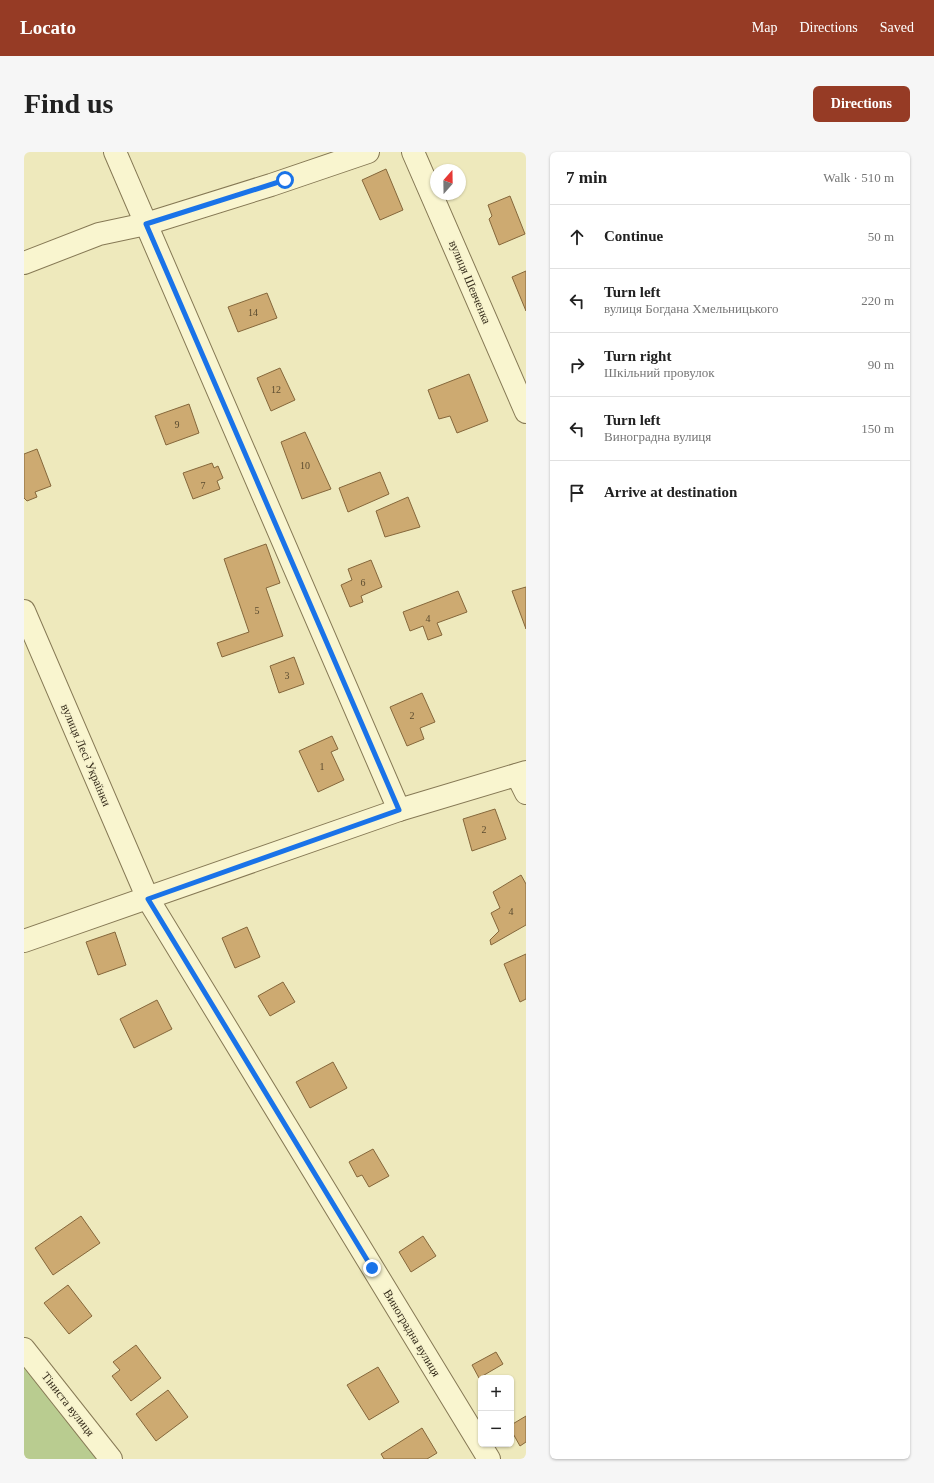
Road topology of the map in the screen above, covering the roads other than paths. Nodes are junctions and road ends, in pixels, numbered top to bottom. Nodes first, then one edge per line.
1 (115, 152) edge
2 (368, 152) edge
3 (413, 152) edge
4 (146, 224) junction
5 (24, 263) edge
6 (526, 412) edge
7 (24, 611) edge
8 (523, 780) edge
9 (399, 810) junction
10 (148, 899) junction
11 (24, 941) edge
12 (24, 1349) edge
13 (111, 1459) edge
14 (489, 1459) edge

1 - 4 street
2 - 4 street
3 - 6 street, вулиця Шевченка
4 - 5 street
4 - 9 street
7 - 10 street, вулиця Лесі Українки
8 - 9 street
9 - 10 street
10 - 11 street
10 - 14 street, Виноградна вулиця
12 - 13 street, Тіниста вулиця

